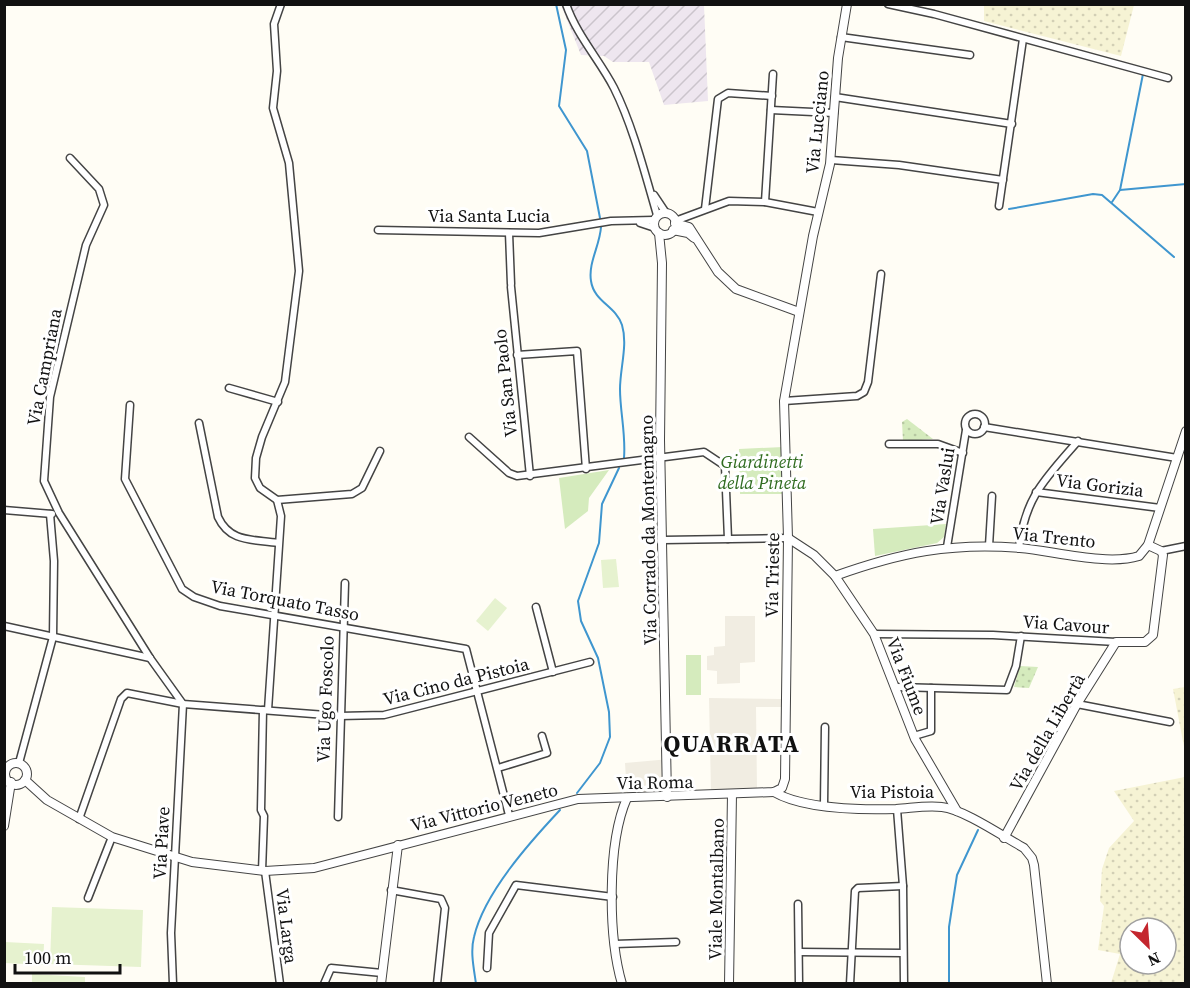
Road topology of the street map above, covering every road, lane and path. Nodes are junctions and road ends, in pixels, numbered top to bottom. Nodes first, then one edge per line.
1 (281, 4) edge
2 (566, 4) edge
3 (847, 4) edge
4 (888, 4) edge
5 (841, 37) junction
6 (1023, 39) junction
7 (970, 55) dead end
8 (773, 74) dead end
9 (1168, 78) dead end
10 (772, 96) junction
11 (835, 97) junction
12 (771, 110) junction
13 (834, 113) junction
14 (1012, 124) junction
15 (70, 158) dead end
16 (831, 160) junction
17 (1003, 180) junction
18 (650, 190) junction
19 (765, 202) junction
20 (999, 206) dead end
21 (705, 209) junction
22 (818, 212) junction
23 (666, 213) junction
24 (656, 224) junction
25 (673, 227) junction
26 (378, 230) dead end
27 (509, 233) junction
28 (662, 262) junction
29 (881, 274) dead end
30 (799, 312) junction
31 (517, 355) junction
32 (229, 388) dead end
33 (784, 401) junction
34 (278, 402) junction
35 (130, 405) dead end
36 (199, 423) dead end
37 (984, 428) junction
38 (966, 430) junction
39 (1185, 431) edge
40 (469, 437) dead end
41 (1078, 441) junction
42 (889, 444) dead end
43 (380, 451) dead end
44 (963, 453) junction
45 (662, 456) junction
46 (1176, 458) junction
47 (586, 469) junction
48 (530, 476) junction
49 (1036, 492) junction
50 (992, 496) dead end
51 (277, 500) junction
52 (1160, 508) junction
53 (4, 510) edge
54 (58, 513) junction
55 (50, 514) junction
56 (788, 537) junction
57 (728, 539) junction
58 (663, 540) junction
59 (278, 543) junction
60 (1148, 545) junction
61 (989, 546) junction
62 (1185, 546) edge
63 (947, 547) junction
64 (1019, 548) junction
65 (1161, 551) junction
66 (835, 576) junction
67 (345, 582) dead end
68 (536, 607) dead end
69 (274, 615) junction
70 (4, 626) edge
71 (342, 627) junction
72 (874, 634) junction
73 (1021, 636) junction
74 (53, 637) junction
75 (1116, 642) junction
76 (150, 658) junction
77 (590, 662) dead end
78 (554, 672) junction
79 (897, 687) junction
80 (931, 688) junction
81 (477, 691) junction
82 (183, 704) junction
83 (1077, 705) junction
84 (266, 710) junction
85 (339, 716) junction
86 (1170, 722) dead end
87 (825, 727) dead end
88 (542, 736) dead end
89 (914, 736) junction
90 (19, 764) junction
91 (6, 767) edge
92 (498, 768) junction
93 (25, 780) junction
94 (10, 782) junction
95 (774, 792) junction
96 (732, 794) junction
97 (667, 797) junction
98 (627, 798) junction
99 (579, 799) joint
100 (824, 805) junction
101 (897, 809) junction
102 (957, 811) junction
103 (509, 815) junction
104 (338, 817) dead end
105 (79, 819) junction
106 (4, 826) edge
107 (112, 837) junction
108 (1004, 838) junction
109 (398, 845) junction
110 (175, 858) junction
111 (264, 871) junction
112 (903, 886) junction
113 (391, 890) junction
114 (613, 897) junction
115 (88, 898) dead end
116 (798, 904) dead end
117 (676, 942) dead end
118 (615, 944) junction
119 (799, 952) junction
120 (903, 952) junction
121 (851, 953) junction
122 (487, 968) dead end
123 (382, 973) junction
124 (173, 984) edge
125 (280, 984) edge
126 (324, 984) edge
127 (381, 984) edge
128 (437, 984) edge
129 (622, 984) edge
130 (729, 984) edge
131 (799, 984) edge
132 (850, 984) edge
133 (904, 984) edge
134 (1047, 984) edge

1 - 34 street
2 - 18 street
3 - 5 street, Via Lucciano
4 - 6 street
5 - 7 street
5 - 11 street, Via Lucciano
6 - 9 street
6 - 14 street
8 - 10 street
10 - 12 street
10 - 21 street
11 - 13 street, Via Lucciano
11 - 14 street
12 - 13 street
12 - 19 street
13 - 16 street, Via Lucciano
14 - 17 street
15 - 54 street, Via Campriana
16 - 17 street
16 - 22 street, Via Lucciano
17 - 20 street
18 - 23 street
18 - 24 street
19 - 21 street
19 - 22 street
21 - 25 street
22 - 30 street, Via Lucciano
23 - 24 street
23 - 25 street
24 - 25 street
24 - 27 street, Via Santa Lucia
24 - 28 street, Via Corrado da Montemagno
25 - 28 street, Via Corrado da Montemagno
25 - 30 street
26 - 27 street, Via Santa Lucia
27 - 31 street, Via San Paolo
28 - 45 street, Via Corrado da Montemagno
29 - 33 street
30 - 33 street, Via Trieste
31 - 47 street
31 - 48 street, Via San Paolo
32 - 34 street
33 - 56 street, Via Trieste
34 - 51 street
35 - 69 street, Via Torquato Tasso
36 - 59 street
37 - 38 street
37 - 38 street
37 - 41 street
38 - 44 street, Via Vaslui
39 - 46 street
40 - 48 street
41 - 46 street
41 - 49 street
42 - 44 street
43 - 51 street
44 - 63 street, Via Vaslui
45 - 47 street
45 - 57 street
45 - 58 street, Via Corrado da Montemagno
46 - 52 street
47 - 48 street
49 - 52 street, Via Gorizia
49 - 64 street
50 - 61 street
51 - 59 street, Via Larga
52 - 60 street
53 - 55 street
54 - 55 street
54 - 76 street, Via Campriana
55 - 74 street
56 - 57 street
56 - 66 street, Via Fiume
56 - 95 street, Via Trieste
57 - 58 street
58 - 97 street, Via Corrado da Montemagno
59 - 69 street, Via Larga
60 - 64 street, Via Trento
60 - 65 street
61 - 63 street, Via Trento
61 - 64 street, Via Trento
62 - 65 street
63 - 66 street, Via Trento
65 - 75 street, Via Cavour
66 - 72 street, Via Fiume
67 - 71 street, Via Ugo Foscolo
68 - 78 street
69 - 71 street, Via Torquato Tasso
69 - 84 street, Via Larga
70 - 74 street
71 - 81 street, Via Torquato Tasso
71 - 85 street, Via Ugo Foscolo
72 - 73 street, Via Cavour
72 - 79 street, Via Fiume
73 - 75 street, Via Cavour
73 - 80 street
74 - 76 street
74 - 90 street
75 - 83 street, Via della Libertà
76 - 82 street, Via Campriana
77 - 78 street, Via Cino da Pistoia
78 - 81 street, Via Cino da Pistoia
79 - 80 street
79 - 89 street, Via Fiume
80 - 89 street
81 - 85 street, Via Cino da Pistoia
81 - 92 street
82 - 84 street, Via Cino da Pistoia
82 - 105 street, Via Cino da Pistoia
82 - 110 street, Via Piave
83 - 86 street
83 - 108 street, Via della Libertà
84 - 85 street, Via Cino da Pistoia
84 - 111 street, Via Larga
85 - 104 street, Via Ugo Foscolo
87 - 100 street
88 - 92 street
89 - 102 street, Via Fiume
90 - 91 street
90 - 93 street
91 - 94 street
92 - 103 street
93 - 94 street
93 - 105 street, Via Vittorio Veneto
94 - 106 street
95 - 96 street
95 - 100 street, Via Pistoia
96 - 97 street, Via Roma
96 - 130 street, Viale Montalbano
97 - 98 street, Via Roma
98 - 99 street, Via Roma
98 - 114 street
99 - 103 street, Via Vittorio Veneto
100 - 101 street, Via Pistoia
101 - 102 street, Via Pistoia
101 - 112 street
102 - 108 street, Via Pistoia
103 - 109 street, Via Vittorio Veneto
105 - 107 street, Via Vittorio Veneto
107 - 110 street, Via Vittorio Veneto
107 - 115 street
108 - 134 street, Via Pistoia
109 - 111 street, Via Vittorio Veneto
109 - 113 street
110 - 111 street, Via Vittorio Veneto
110 - 124 street, Via Piave
111 - 125 street, Via Larga
112 - 120 street
112 - 121 street
113 - 123 street
113 - 128 street
114 - 118 street
114 - 122 street
116 - 119 street
117 - 118 street
118 - 129 street
119 - 121 street
119 - 131 street
120 - 121 street
120 - 133 street
121 - 132 street
123 - 126 street
123 - 127 street

